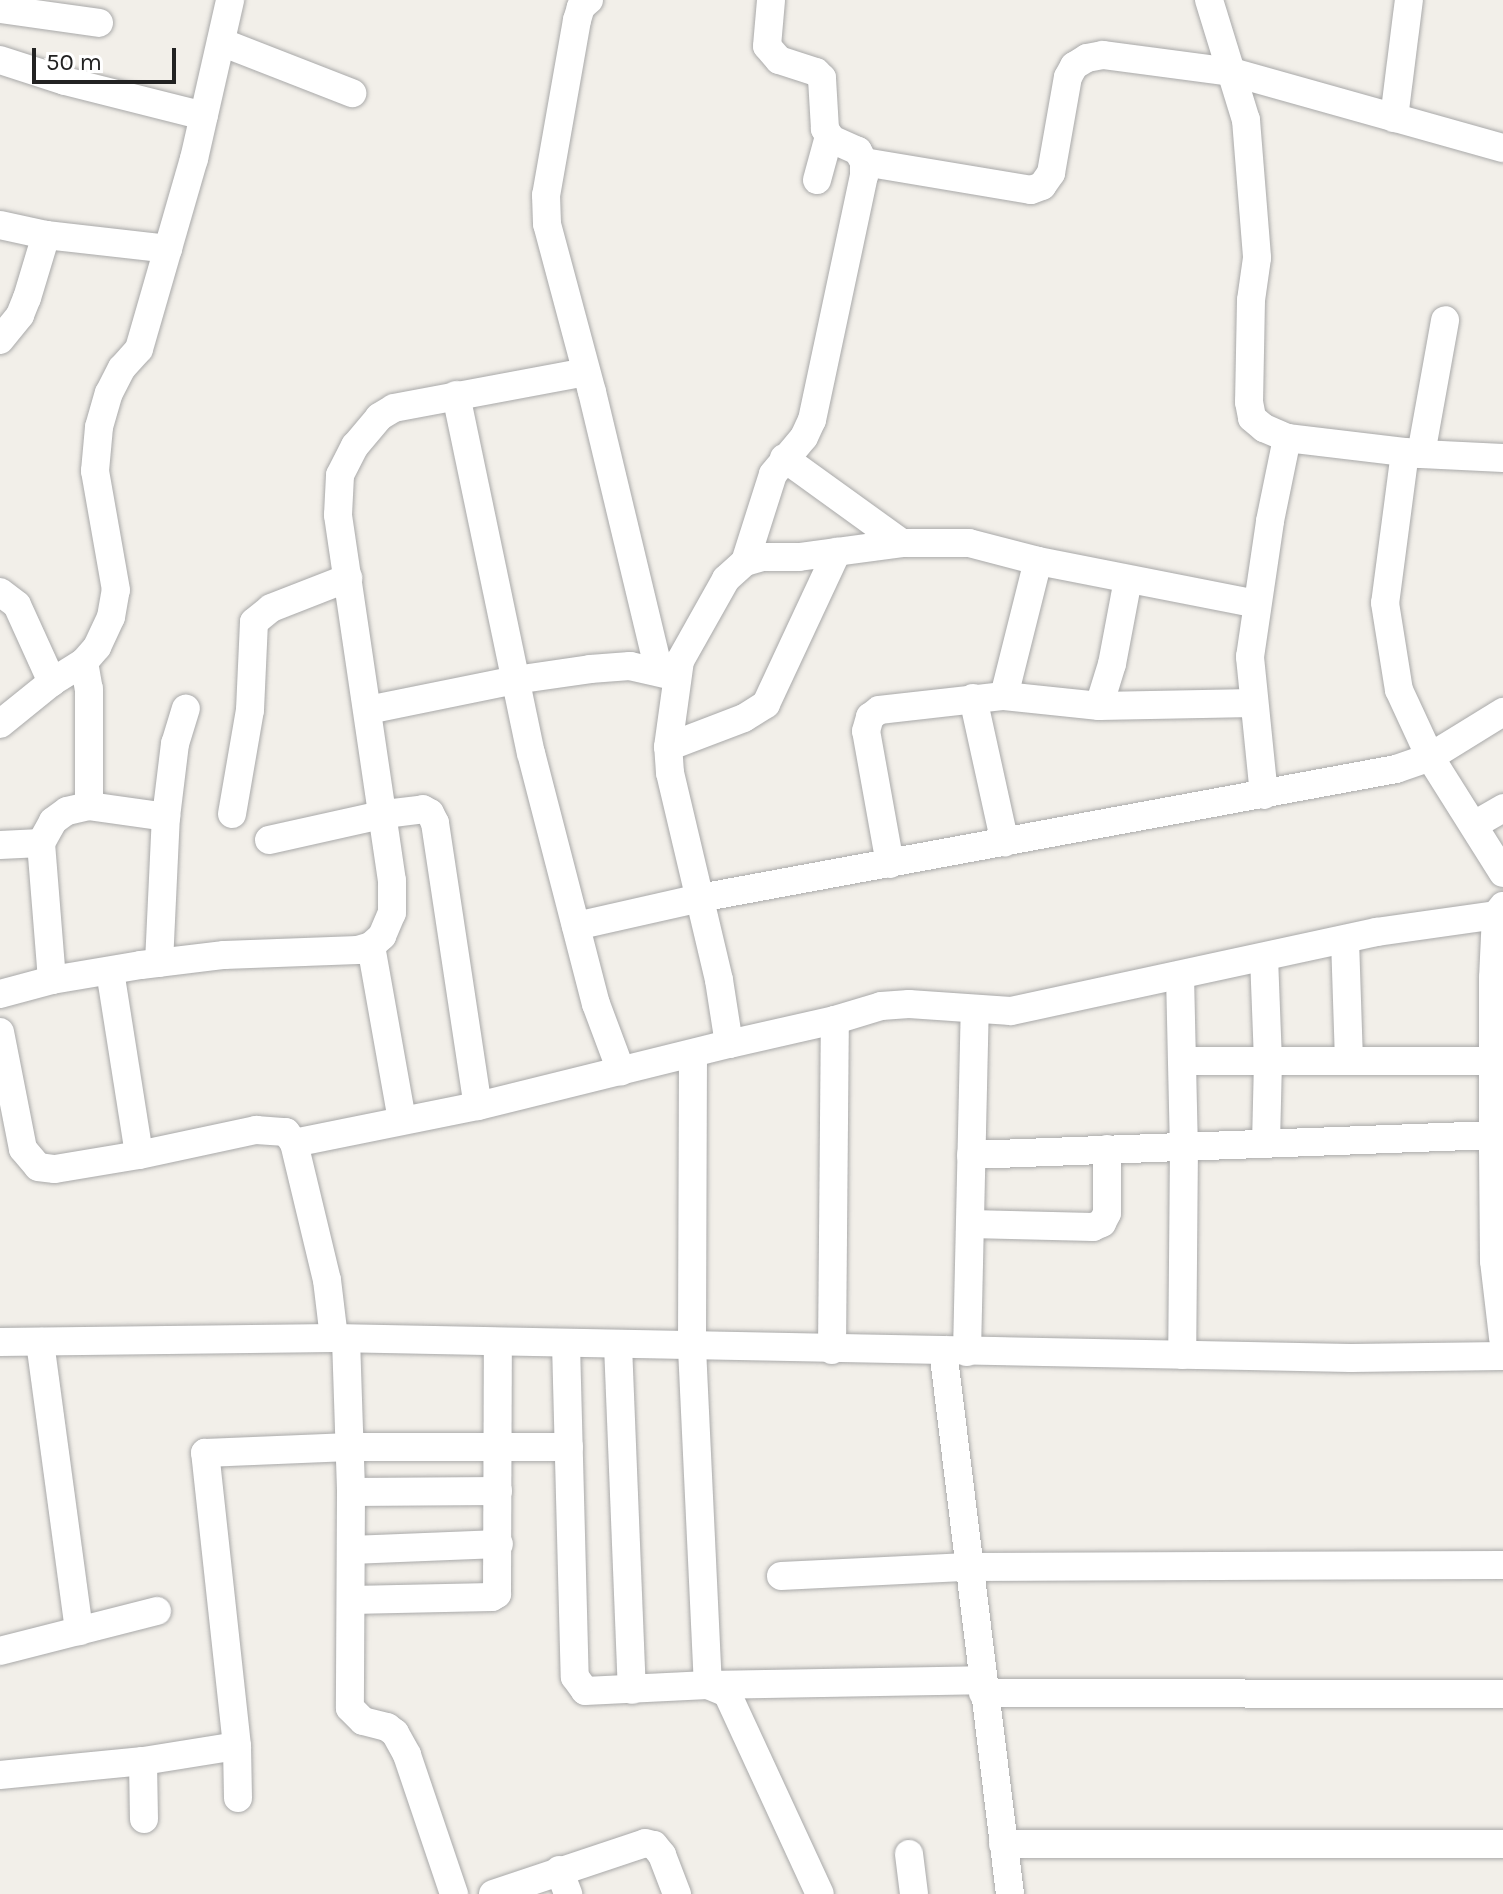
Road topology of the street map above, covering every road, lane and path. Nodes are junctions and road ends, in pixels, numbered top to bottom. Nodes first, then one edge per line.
1 (230, 0) edge
2 (589, 0) edge
3 (771, 0) edge
4 (1209, 0) edge
5 (1409, 0) edge
6 (0, 9) edge
7 (99, 23) dead end
8 (221, 42) junction
9 (0, 60) edge
10 (1232, 72) junction
11 (352, 93) dead end
12 (204, 116) junction
13 (1394, 118) junction
14 (829, 136) junction
15 (1503, 148) edge
16 (864, 162) junction
17 (817, 180) dead end
18 (0, 225) edge
19 (46, 235) junction
20 (168, 249) junction
21 (1445, 320) dead end
22 (0, 340) edge
23 (586, 372) junction
24 (456, 395) junction
25 (1287, 438) junction
26 (1413, 453) junction
27 (784, 458) junction
28 (1503, 458) edge
29 (902, 543) junction
30 (837, 552) junction
31 (1038, 561) junction
32 (745, 562) junction
33 (348, 578) junction
34 (1128, 579) junction
35 (0, 592) edge
36 (1257, 604) junction
37 (84, 662) junction
38 (668, 674) junction
39 (515, 680) junction
40 (52, 682) junction
41 (1004, 696) junction
42 (973, 698) junction
43 (1254, 703) junction
44 (1099, 706) junction
45 (186, 709) dead end
46 (368, 710) junction
47 (1503, 712) edge
48 (0, 724) edge
49 (668, 747) junction
50 (1430, 757) junction
51 (1264, 795) junction
52 (89, 806) junction
53 (1503, 808) edge
54 (232, 814) dead end
55 (385, 814) junction
56 (166, 817) junction
57 (1474, 825) junction
58 (269, 840) dead end
59 (41, 843) junction
60 (1005, 843) junction
61 (0, 845) edge
62 (890, 864) junction
63 (1503, 873) edge
64 (700, 898) junction
65 (1500, 910) edge
66 (576, 926) junction
67 (1345, 940) junction
68 (371, 946) junction
69 (1264, 957) junction
70 (159, 963) junction
71 (110, 971) junction
72 (1180, 975) junction
73 (52, 980) junction
74 (0, 994) edge
75 (975, 1009) junction
76 (835, 1020) junction
77 (0, 1032) edge
78 (729, 1044) junction
79 (693, 1054) junction
80 (1182, 1061) junction
81 (1268, 1061) junction
82 (1349, 1061) junction
83 (1493, 1061) junction
84 (621, 1071) junction
85 (478, 1106) junction
86 (402, 1120) junction
87 (294, 1143) junction
88 (1266, 1143) junction
89 (1496, 1145) edge
90 (1184, 1146) junction
91 (1107, 1149) junction
92 (139, 1155) junction
93 (971, 1155) junction
94 (970, 1224) junction
95 (1502, 1327) edge
96 (340, 1338) junction
97 (0, 1342) edge
98 (40, 1342) junction
99 (498, 1342) junction
100 (566, 1344) junction
101 (618, 1345) junction
102 (692, 1348) junction
103 (832, 1350) junction
104 (955, 1351) junction
105 (1182, 1355) junction
106 (1503, 1356) edge
107 (498, 1446) junction
108 (350, 1447) junction
109 (569, 1447) junction
110 (498, 1491) junction
111 (351, 1492) junction
112 (499, 1544) junction
113 (351, 1550) junction
114 (1503, 1565) edge
115 (968, 1567) junction
116 (781, 1576) dead end
117 (351, 1600) junction
118 (157, 1611) dead end
119 (79, 1631) junction
120 (0, 1651) edge
121 (708, 1685) junction
122 (982, 1687) junction
123 (632, 1690) junction
124 (1503, 1694) edge
125 (237, 1746) junction
126 (143, 1761) junction
127 (0, 1775) edge
128 (238, 1798) dead end
129 (144, 1819) dead end
130 (1003, 1844) junction
131 (1503, 1844) edge
132 (909, 1854) dead end
133 (563, 1882) edge
134 (454, 1894) edge
135 (493, 1894) edge
136 (677, 1894) edge
137 (820, 1894) edge
138 (914, 1894) edge
139 (1010, 1894) edge

1 - 8 street
2 - 23 street
3 - 14 street
4 - 10 street
5 - 13 street
6 - 7 street
8 - 11 street
8 - 12 street
9 - 12 street
10 - 13 street
10 - 16 street
10 - 25 street
12 - 20 street
13 - 15 street
14 - 16 street
14 - 17 street
16 - 27 street
18 - 19 street
19 - 20 street
19 - 22 street
20 - 37 street
21 - 26 street
23 - 24 street
23 - 38 street
24 - 33 street
24 - 39 street
25 - 26 street
25 - 36 street
26 - 28 street
26 - 50 street
27 - 29 street
27 - 32 street
29 - 30 street
29 - 31 street
30 - 32 street
30 - 49 street
31 - 34 street
31 - 41 street
32 - 38 street
33 - 46 street
33 - 54 street
34 - 36 street
34 - 44 street
35 - 40 street
36 - 43 street
37 - 40 street
37 - 52 street
38 - 39 street
38 - 49 street
39 - 46 street
39 - 66 street
40 - 48 street
41 - 42 street
41 - 44 street
42 - 60 street
42 - 62 street
43 - 44 street
43 - 51 street
45 - 56 street
46 - 55 street
47 - 50 street
49 - 64 street
50 - 51 street
50 - 57 street
51 - 60 street
52 - 56 street
52 - 59 street
53 - 57 street
55 - 58 street
55 - 68 street
55 - 85 street
56 - 70 street
57 - 63 street
59 - 61 street
59 - 73 street
60 - 62 street
62 - 64 street
64 - 66 street
64 - 78 street
65 - 67 street
65 - 83 street
66 - 84 street
67 - 69 street
67 - 82 street
68 - 70 street
68 - 86 street
69 - 72 street
69 - 81 street
70 - 71 street
71 - 73 street
71 - 92 street
72 - 75 street
72 - 80 street
73 - 74 street
75 - 76 street
75 - 93 street
76 - 78 street
76 - 103 street
77 - 92 street
78 - 79 street
79 - 84 street
79 - 102 street
80 - 81 street
80 - 90 street
81 - 82 street
81 - 88 street
82 - 83 street
83 - 89 street
84 - 85 street
85 - 86 street
86 - 87 street
87 - 92 street
87 - 96 street
88 - 89 street
88 - 90 street
89 - 95 street
90 - 91 street
90 - 105 street
91 - 93 street
91 - 94 street
93 - 94 street
94 - 104 street
96 - 98 street
96 - 99 street
96 - 108 street
97 - 98 street
98 - 119 street
99 - 100 street
99 - 107 street
100 - 101 street
100 - 109 street
101 - 102 street
101 - 123 street
102 - 103 street
102 - 121 street
103 - 104 street
104 - 105 street
104 - 115 street
105 - 106 street
107 - 108 street
107 - 109 street
107 - 110 street
108 - 111 street
108 - 125 street
109 - 123 street
110 - 111 street
110 - 112 street
111 - 113 street
112 - 113 street
112 - 117 street
113 - 117 street
114 - 115 street
115 - 116 street
115 - 122 street
117 - 134 street
118 - 119 street
119 - 120 street
121 - 122 street
121 - 123 street
121 - 137 street
122 - 124 street
122 - 130 street
125 - 126 street
125 - 128 street
126 - 127 street
126 - 129 street
130 - 131 street
130 - 139 street
132 - 138 street
133 - 135 street
133 - 136 street

